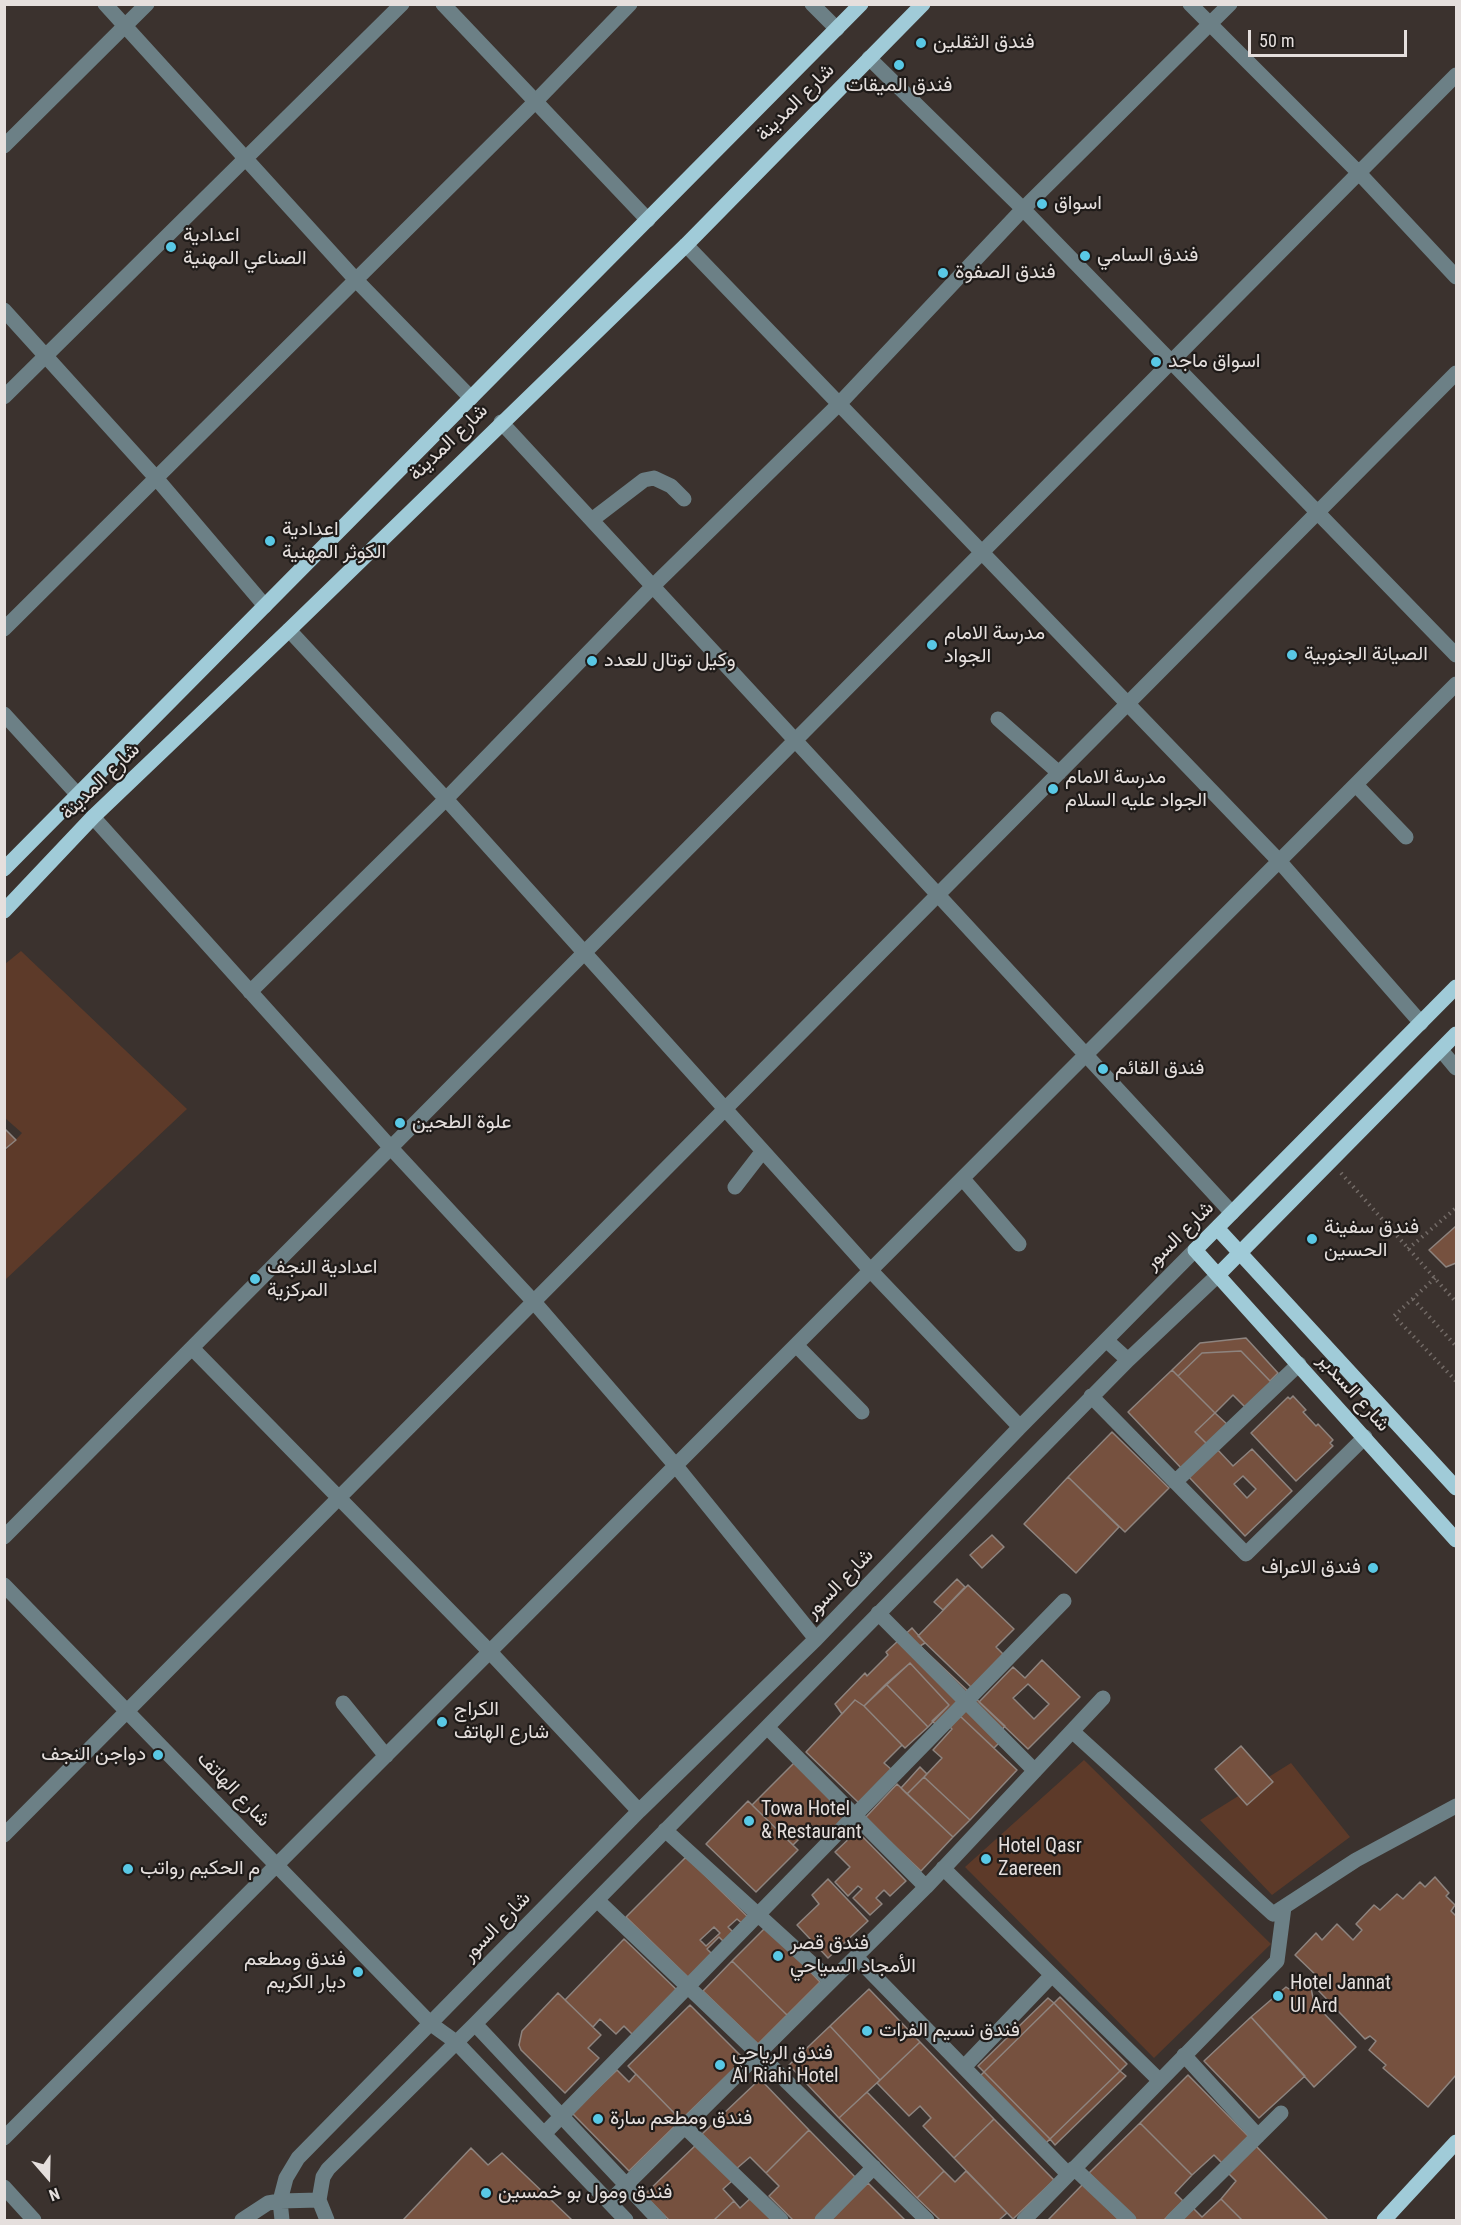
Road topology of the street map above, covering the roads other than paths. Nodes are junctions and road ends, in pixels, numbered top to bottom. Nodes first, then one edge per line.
1 (105, 4) edge
2 (147, 4) edge
3 (402, 4) edge
4 (443, 4) edge
5 (630, 4) edge
6 (812, 4) edge
7 (861, 4) edge
8 (923, 4) edge
9 (1190, 4) edge
10 (1230, 4) edge
11 (1211, 24) junction
12 (125, 26) junction
13 (837, 29) junction
14 (869, 58) junction
15 (1456, 75) edge
16 (536, 101) junction
17 (4, 146) edge
18 (246, 159) junction
19 (1359, 173) junction
20 (1023, 209) junction
21 (648, 220) junction
22 (686, 245) junction
23 (1456, 277) edge
24 (356, 280) junction
25 (4, 310) edge
26 (46, 356) junction
27 (1171, 362) junction
28 (1456, 373) edge
29 (4, 397) edge
30 (471, 398) junction
31 (840, 403) junction
32 (501, 422) junction
33 (157, 479) junction
34 (684, 499) dead end
35 (1318, 513) junction
36 (593, 519) junction
37 (982, 552) junction
38 (653, 586) junction
39 (266, 606) junction
40 (4, 629) edge
41 (289, 630) junction
42 (1456, 655) edge
43 (1456, 684) edge
44 (1128, 704) junction
45 (4, 714) edge
46 (999, 719) dead end
47 (795, 741) junction
48 (1059, 773) junction
49 (1356, 785) junction
50 (78, 795) junction
51 (446, 800) junction
52 (93, 817) junction
53 (1406, 837) dead end
54 (1280, 862) junction
55 (4, 869) edge
56 (938, 895) junction
57 (4, 911) edge
58 (584, 953) junction
59 (1456, 987) edge
60 (250, 992) junction
61 (1421, 1023) junction
62 (1456, 1034) edge
63 (1441, 1050) junction
64 (1086, 1056) junction
65 (1456, 1068) edge
66 (726, 1109) junction
67 (391, 1148) junction
68 (762, 1152) junction
69 (963, 1179) junction
70 (735, 1187) dead end
71 (1232, 1213) junction
72 (1217, 1228) junction
73 (1019, 1244) dead end
74 (1195, 1250) junction
75 (1240, 1252) junction
76 (871, 1271) junction
77 (1218, 1275) junction
78 (534, 1302) junction
79 (1106, 1340) junction
80 (796, 1346) junction
81 (192, 1348) junction
82 (1128, 1360) junction
83 (1299, 1364) junction
84 (1091, 1396) junction
85 (862, 1412) dead end
86 (1020, 1427) junction
87 (1365, 1437) junction
88 (676, 1467) junction
89 (1176, 1482) junction
90 (1456, 1488) edge
91 (339, 1498) junction
92 (4, 1537) edge
93 (1456, 1539) edge
94 (4, 1585) edge
95 (1064, 1600) dead end
96 (878, 1614) junction
97 (816, 1640) junction
98 (490, 1652) junction
99 (1103, 1698) dead end
100 (964, 1700) junction
101 (343, 1703) dead end
102 (127, 1712) junction
103 (767, 1726) junction
104 (1072, 1731) junction
105 (386, 1756) junction
106 (1035, 1771) junction
107 (1456, 1806) edge
108 (639, 1811) junction
109 (854, 1814) junction
110 (665, 1830) junction
111 (4, 1835) edge
112 (277, 1866) junction
113 (943, 1868) junction
114 (926, 1887) junction
115 (597, 1900) junction
116 (1284, 1907) junction
117 (757, 1914) junction
118 (856, 1957) junction
119 (1052, 1975) junction
120 (831, 1981) junction
121 (687, 1987) junction
122 (431, 2024) junction
123 (475, 2024) junction
124 (456, 2042) junction
125 (758, 2055) junction
126 (1184, 2055) junction
127 (964, 2067) junction
128 (1159, 2080) junction
129 (1281, 2114) dead end
130 (562, 2115) junction
131 (685, 2127) junction
132 (544, 2134) junction
133 (1258, 2136) junction
134 (4, 2138) edge
135 (1456, 2142) edge
136 (874, 2167) junction
137 (1071, 2171) junction
138 (627, 2185) junction
139 (4, 2187) edge
140 (319, 2200) junction
141 (280, 2201) junction
142 (609, 2202) junction
143 (34, 2220) edge
144 (242, 2220) edge
145 (282, 2220) edge
146 (327, 2220) edge
147 (626, 2220) edge
148 (659, 2220) edge
149 (781, 2220) edge
150 (822, 2220) edge
151 (927, 2220) edge
152 (1024, 2220) edge
153 (1129, 2220) edge
154 (1173, 2220) edge
155 (1384, 2220) edge

1 - 12 street
2 - 12 street
3 - 18 street
4 - 16 street
5 - 16 street
6 - 13 street
7 - 13 main road, شارع المدينة
8 - 14 main road, شارع المدينة
9 - 11 street
10 - 11 street
11 - 19 street
11 - 20 street
12 - 17 street
12 - 18 street
13 - 21 main road, شارع المدينة
14 - 20 street
14 - 22 main road, شارع المدينة
15 - 19 street
16 - 21 street
16 - 24 street
18 - 24 street
18 - 26 street
19 - 23 street
19 - 27 street
20 - 27 street
20 - 31 street
21 - 30 main road, شارع المدينة
22 - 31 street
22 - 32 main road, شارع المدينة
24 - 30 street
24 - 33 street
25 - 26 street
26 - 29 street
26 - 33 street
27 - 35 street
27 - 37 street
28 - 35 street
30 - 39 main road, شارع المدينة
31 - 37 street
31 - 38 street
32 - 36 street
32 - 41 main road, شارع المدينة
33 - 39 street
33 - 40 street
34 - 36 street
35 - 42 street
35 - 44 street
36 - 38 street
37 - 44 street
37 - 47 street
38 - 47 street
38 - 51 street
39 - 50 main road, شارع المدينة
41 - 51 street
41 - 52 main road, شارع المدينة
43 - 49 street
44 - 48 street
44 - 54 street
45 - 50 street
46 - 48 street
47 - 56 street
47 - 58 street
48 - 56 street
49 - 53 street
49 - 54 street
50 - 55 main road, شارع المدينة
51 - 58 street
51 - 60 street
52 - 57 main road, شارع المدينة
52 - 60 street
54 - 61 street
54 - 64 street
56 - 64 street
56 - 66 street
58 - 66 street
58 - 67 street
59 - 61 main road, شارع السور
60 - 67 street
61 - 71 main road, شارع السور
62 - 63 main road
63 - 65 street
63 - 75 main road
64 - 69 street
64 - 71 street
66 - 68 street
66 - 78 street
67 - 78 street
67 - 81 street
68 - 70 street
68 - 76 street
69 - 73 street
69 - 76 street
71 - 72 main road, شارع السور
72 - 74 main road, شارع السور
72 - 75 main road, شارع السدير
74 - 77 main road, شارع السدير
74 - 79 street, شارع السور
75 - 77 main road
75 - 90 main road, شارع السدير
76 - 80 street
76 - 86 street
77 - 82 street
77 - 83 main road, شارع السدير
78 - 88 street
78 - 91 street
79 - 82 street
79 - 86 street, شارع السور
80 - 85 street
80 - 88 street
81 - 91 street
81 - 92 street
82 - 84 street
83 - 87 main road, شارع السدير
83 - 89 street
84 - 89 street
84 - 96 street
86 - 97 street, شارع السور
87 - 89 street
87 - 93 main road, شارع السدير
88 - 97 street
88 - 98 street
91 - 98 street
91 - 102 street
94 - 102 street, شارع الهاتف
95 - 100 street
96 - 100 street
96 - 103 street
97 - 108 street, شارع السور
98 - 105 street
98 - 108 street
99 - 104 street
100 - 106 street
100 - 109 street
101 - 105 street
102 - 111 street
102 - 112 street, شارع الهاتف
103 - 109 street
103 - 110 street
104 - 106 street
104 - 116 street
105 - 112 street
106 - 113 street
107 - 116 street
108 - 122 street, شارع السور
109 - 114 street
109 - 117 street
110 - 115 street
110 - 117 street
112 - 122 street, شارع الهاتف
112 - 134 street
113 - 114 street
113 - 119 street
114 - 118 street
115 - 121 street
115 - 123 street
116 - 126 street
117 - 120 street
117 - 121 street
118 - 120 street
118 - 127 street
119 - 127 street
119 - 128 street
120 - 125 street
121 - 125 street
121 - 130 street
122 - 124 street, شارع الهاتف
122 - 141 street, شارع السور
123 - 124 street
123 - 130 street
124 - 132 street, شارع الهاتف
124 - 140 street
125 - 131 street
125 - 136 street
126 - 128 street
126 - 133 street
127 - 137 street
128 - 137 street
129 - 133 street
130 - 132 street
130 - 138 street
131 - 138 street
131 - 149 street
132 - 142 street, شارع الهاتف
133 - 154 street
135 - 155 main road
136 - 150 street
136 - 151 street
137 - 152 street
137 - 153 street
138 - 142 street
138 - 148 street
139 - 143 street
140 - 141 street
140 - 146 street
141 - 144 street
141 - 145 street, شارع السور
142 - 147 street, شارع الهاتف

